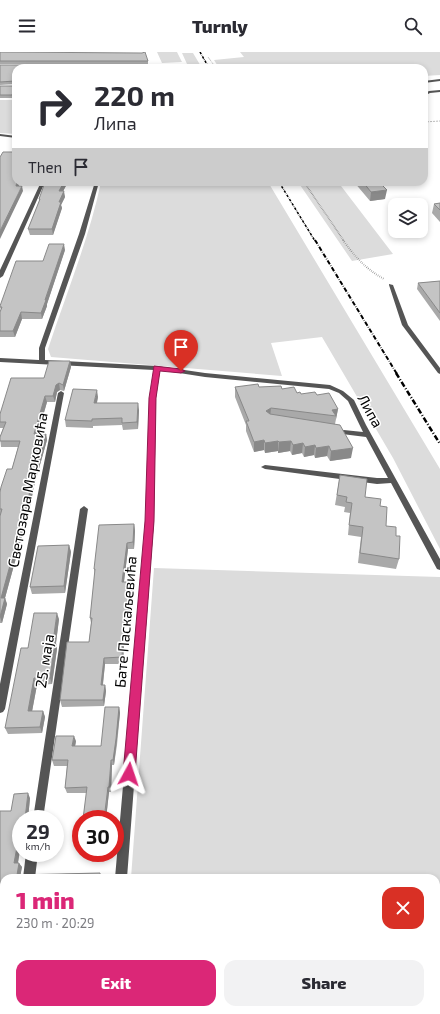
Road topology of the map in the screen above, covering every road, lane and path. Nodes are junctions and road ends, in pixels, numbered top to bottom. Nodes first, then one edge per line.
1 (208, 57) dead end
2 (213, 64) edge
3 (440, 80) edge
4 (428, 81) edge
5 (431, 81) junction
6 (436, 84) dead end
7 (440, 91) edge
8 (428, 93) edge
9 (440, 121) edge
10 (428, 122) edge
11 (1, 136) edge
12 (12, 137) edge
13 (41, 186) edge
14 (96, 186) edge
15 (307, 186) edge
16 (0, 276) edge
17 (391, 285) joint
18 (0, 360) edge
19 (42, 361) junction
20 (157, 368) junction
21 (440, 372) edge
22 (61, 393) dead end
23 (324, 429) edge
24 (368, 435) junction
25 (265, 467) dead end
26 (393, 480) junction
27 (84, 508) dead end
28 (440, 567) edge
29 (0, 710) edge
30 (39, 810) edge
31 (31, 862) edge
32 (29, 874) edge
33 (121, 874) edge

1 - 2 path
3 - 5 lane
4 - 5 lane
5 - 6 lane
7 - 8 lane
9 - 10 path
11 - 12 street
13 - 16 street
14 - 19 street
15 - 17 path
17 - 21 lane
18 - 19 street, Липа
19 - 20 street, Липа
20 - 24 street, Липа
20 - 33 street, Бате Паскаљевића
22 - 29 street, Светозара Марковића
23 - 24 street
24 - 26 street, Липа
25 - 26 street
26 - 28 street, Липа
27 - 30 street, 25. маја
31 - 32 street

